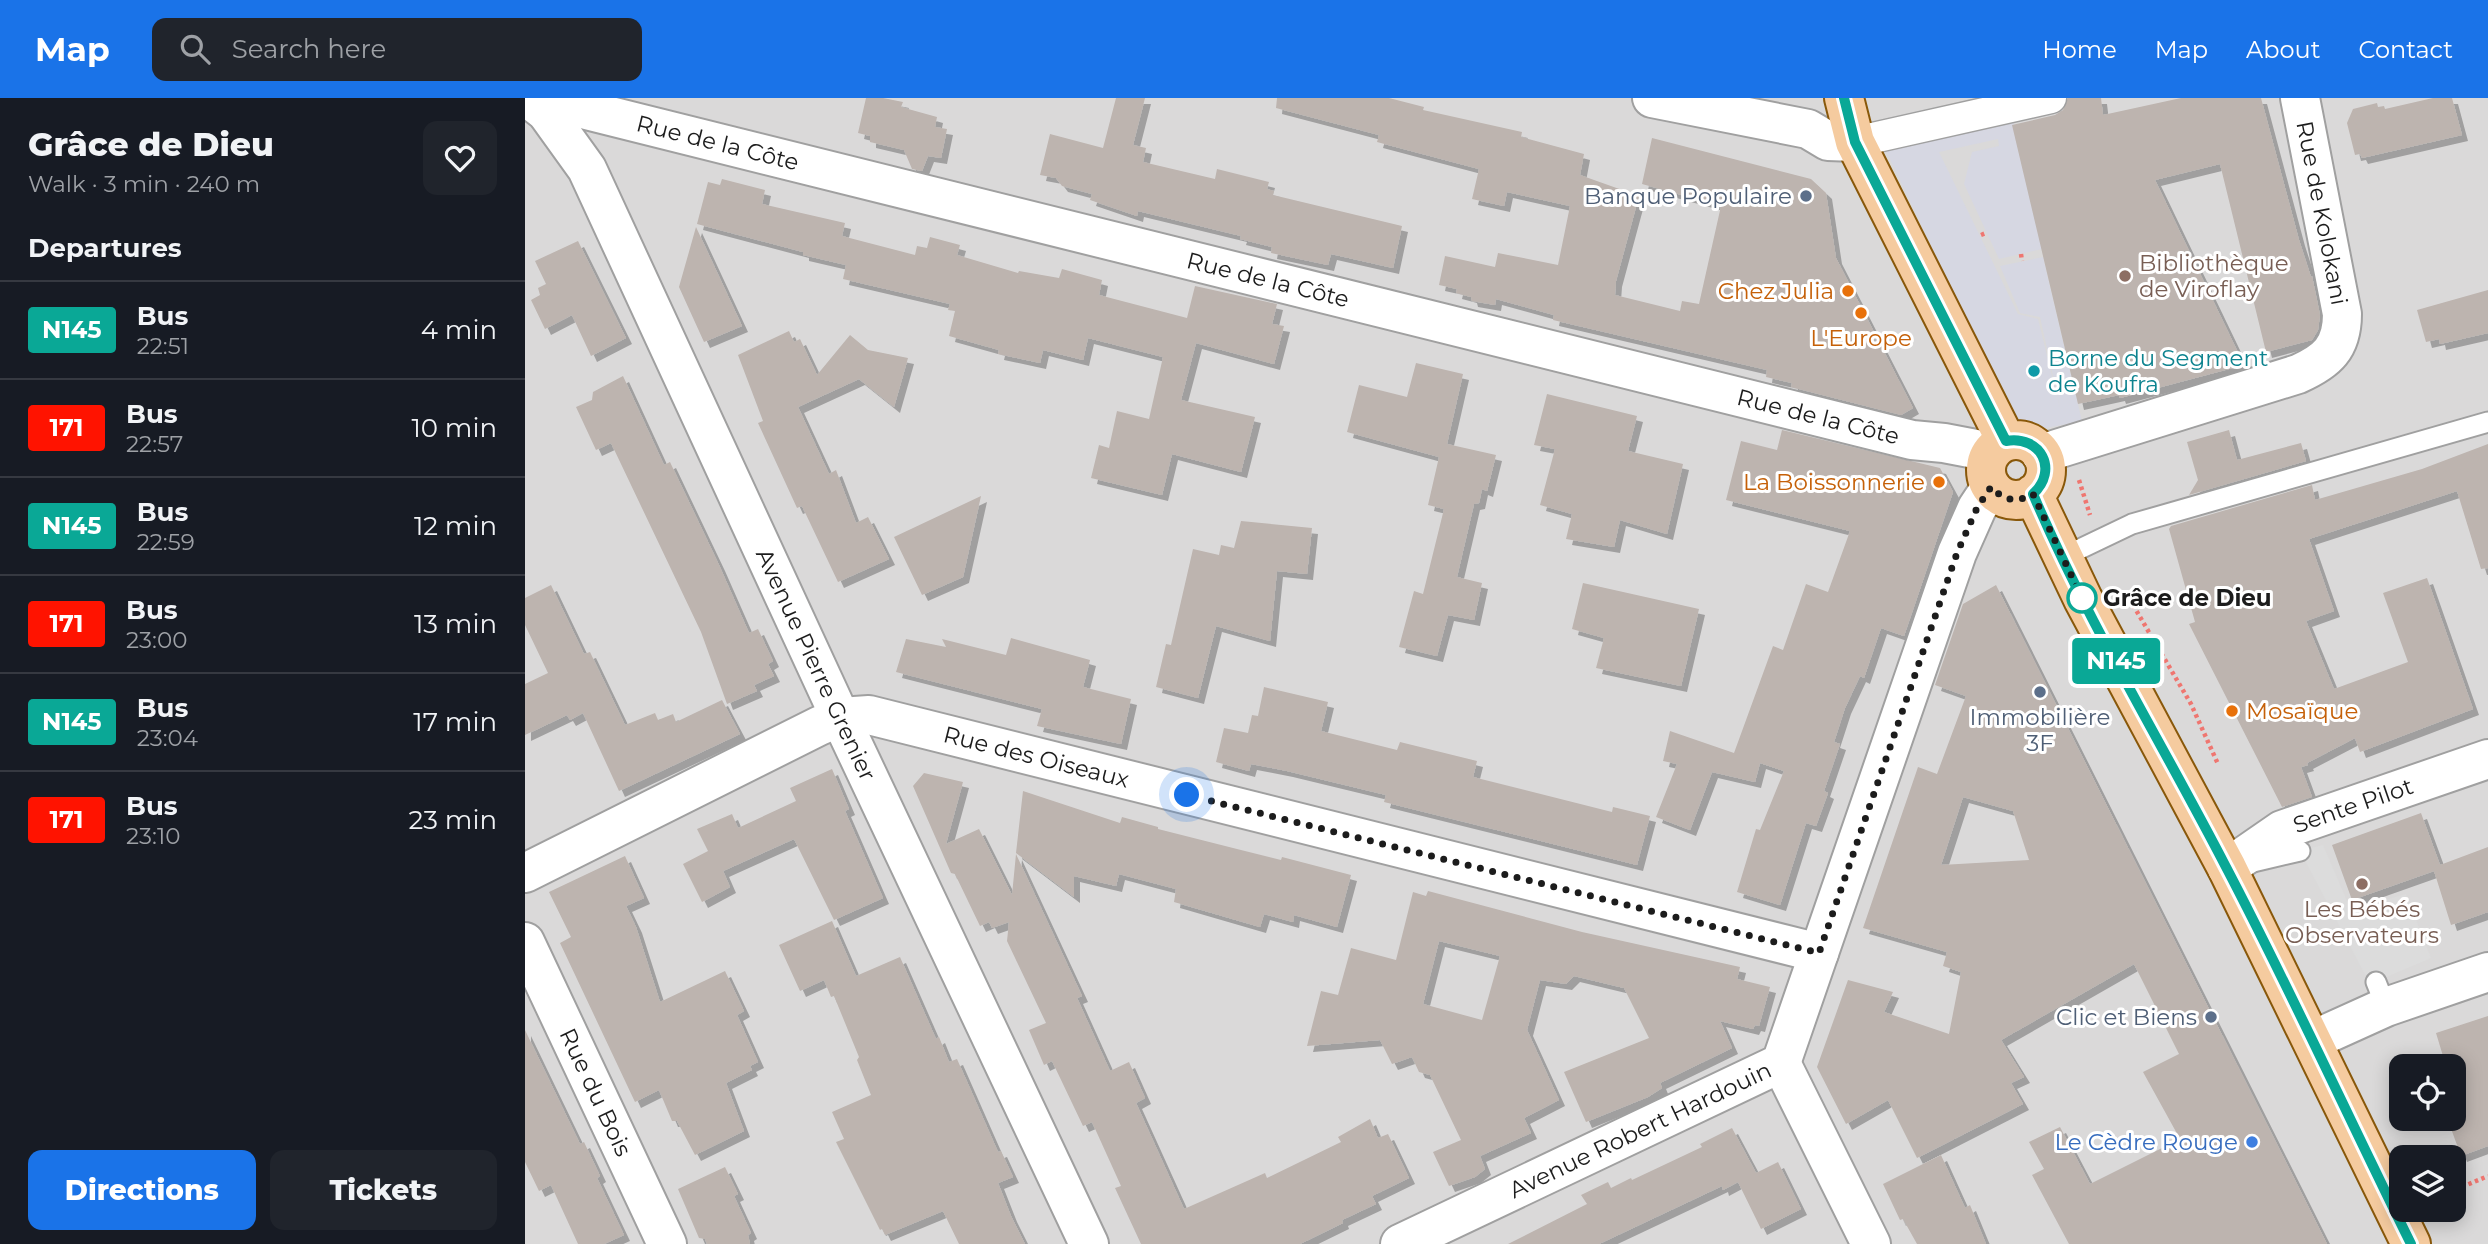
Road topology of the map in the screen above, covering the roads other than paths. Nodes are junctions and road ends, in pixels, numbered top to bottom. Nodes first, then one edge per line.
1 (1652, 98) edge
2 (1844, 98) edge
3 (2051, 98) edge
4 (2300, 98) edge
5 (537, 105) edge
6 (1855, 142) junction
7 (2488, 422) edge
8 (2041, 454) junction
9 (1996, 460) junction
10 (2033, 494) junction
11 (2063, 557) junction
12 (840, 717) junction
13 (2488, 759) edge
14 (2300, 851) dead end
15 (2227, 868) junction
16 (525, 873) edge
17 (525, 942) edge
18 (1819, 953) junction
19 (2488, 972) edge
20 (2313, 1040) junction
21 (1781, 1063) junction
22 (667, 1244) edge
23 (1089, 1244) edge
24 (1400, 1244) edge
25 (1871, 1244) edge
26 (2411, 1244) edge

1 - 6 street
2 - 6 main road
3 - 6 street
4 - 8 street, Rue de Kolokani
5 - 9 street, Rue de la Côte
5 - 12 street, Avenue Pierre Grenier
6 - 9 main road
7 - 11 lane
8 - 9 main road
8 - 10 main road
9 - 10 main road
9 - 18 street, Avenue Robert Hardouin
10 - 11 main road
11 - 15 main road
12 - 16 street, Rue des Oiseaux
12 - 18 street, Rue des Oiseaux
12 - 23 street, Avenue Pierre Grenier
13 - 15 street, Sente Pilot
14 - 15 lane
15 - 20 main road
17 - 22 street, Rue du Bois
18 - 21 street, Avenue Robert Hardouin
19 - 20 street
20 - 26 main road
21 - 24 street, Avenue Robert Hardouin
21 - 25 street

